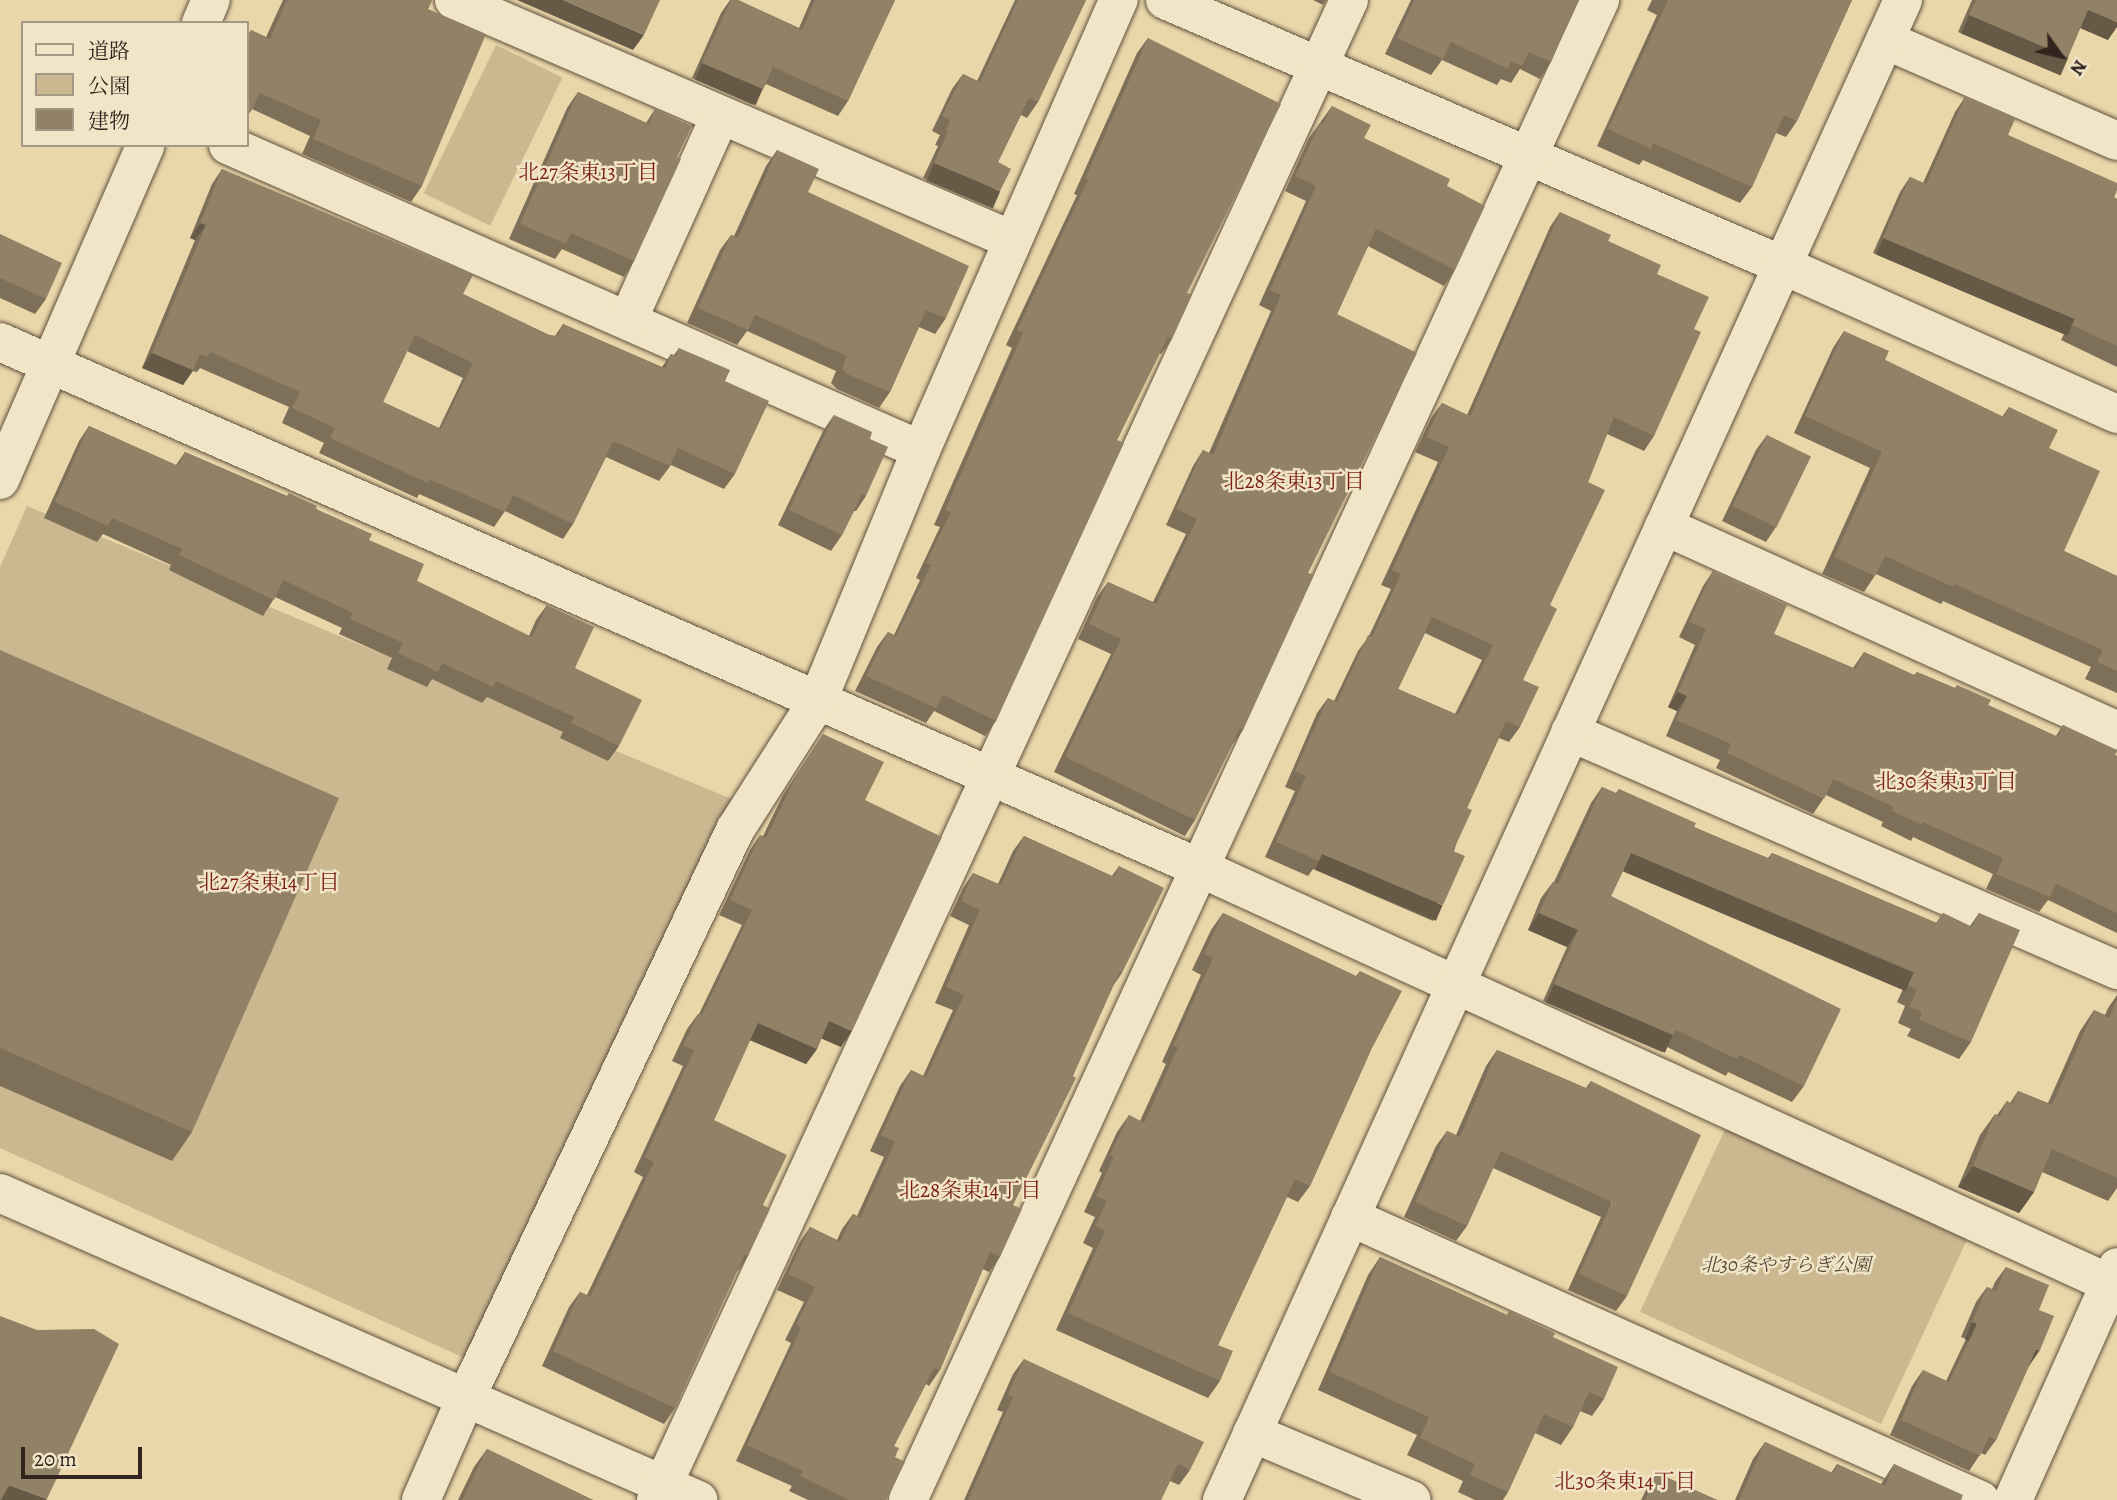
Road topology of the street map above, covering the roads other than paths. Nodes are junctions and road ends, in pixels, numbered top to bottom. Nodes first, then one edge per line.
1 (211, 0) edge
2 (454, 0) edge
3 (1118, 0) edge
4 (1165, 0) edge
5 (1349, 0) edge
6 (1600, 0) edge
7 (1903, 0) edge
8 (202, 21) edge
9 (1885, 40) junction
10 (1319, 65) junction
11 (720, 116) junction
12 (2117, 141) edge
13 (145, 147) edge
14 (233, 147) edge
15 (1529, 155) junction
16 (1012, 240) junction
17 (1782, 265) junction
18 (628, 320) junction
19 (0, 342) edge
20 (50, 364) junction
21 (2117, 414) edge
22 (921, 450) junction
23 (0, 480) edge
24 (1664, 526) junction
25 (818, 700) junction
26 (2117, 731) edge
27 (1570, 732) junction
28 (990, 775) junction
29 (1200, 868) junction
30 (2117, 970) edge
31 (1456, 984) junction
32 (0, 1193) edge
33 (1350, 1217) junction
34 (2113, 1275) edge
35 (465, 1400) junction
36 (1252, 1433) junction
37 (659, 1492) edge
38 (421, 1500) edge
39 (698, 1500) edge
40 (908, 1500) edge
41 (1222, 1500) edge
42 (1411, 1500) edge
43 (1980, 1500) edge
44 (2013, 1500) edge

1 - 8 street
2 - 11 street
3 - 16 street
4 - 10 street
5 - 10 street
6 - 15 street
7 - 9 street
9 - 12 street
9 - 17 street
10 - 15 street
10 - 28 street
11 - 16 street
11 - 18 street
13 - 20 street
14 - 18 street
15 - 17 street
15 - 29 street
16 - 22 street
17 - 21 street
17 - 24 street
18 - 22 street
19 - 20 street
20 - 23 street
20 - 25 street
22 - 25 street
24 - 26 street
24 - 27 street
25 - 28 street
25 - 35 street
27 - 30 street
27 - 31 street
28 - 29 street
28 - 37 street
29 - 31 street
29 - 40 street
31 - 33 street
31 - 34 street
32 - 35 street
33 - 36 street
33 - 43 street
34 - 44 street
35 - 37 street
35 - 38 street
36 - 41 street
36 - 42 street
37 - 39 street

